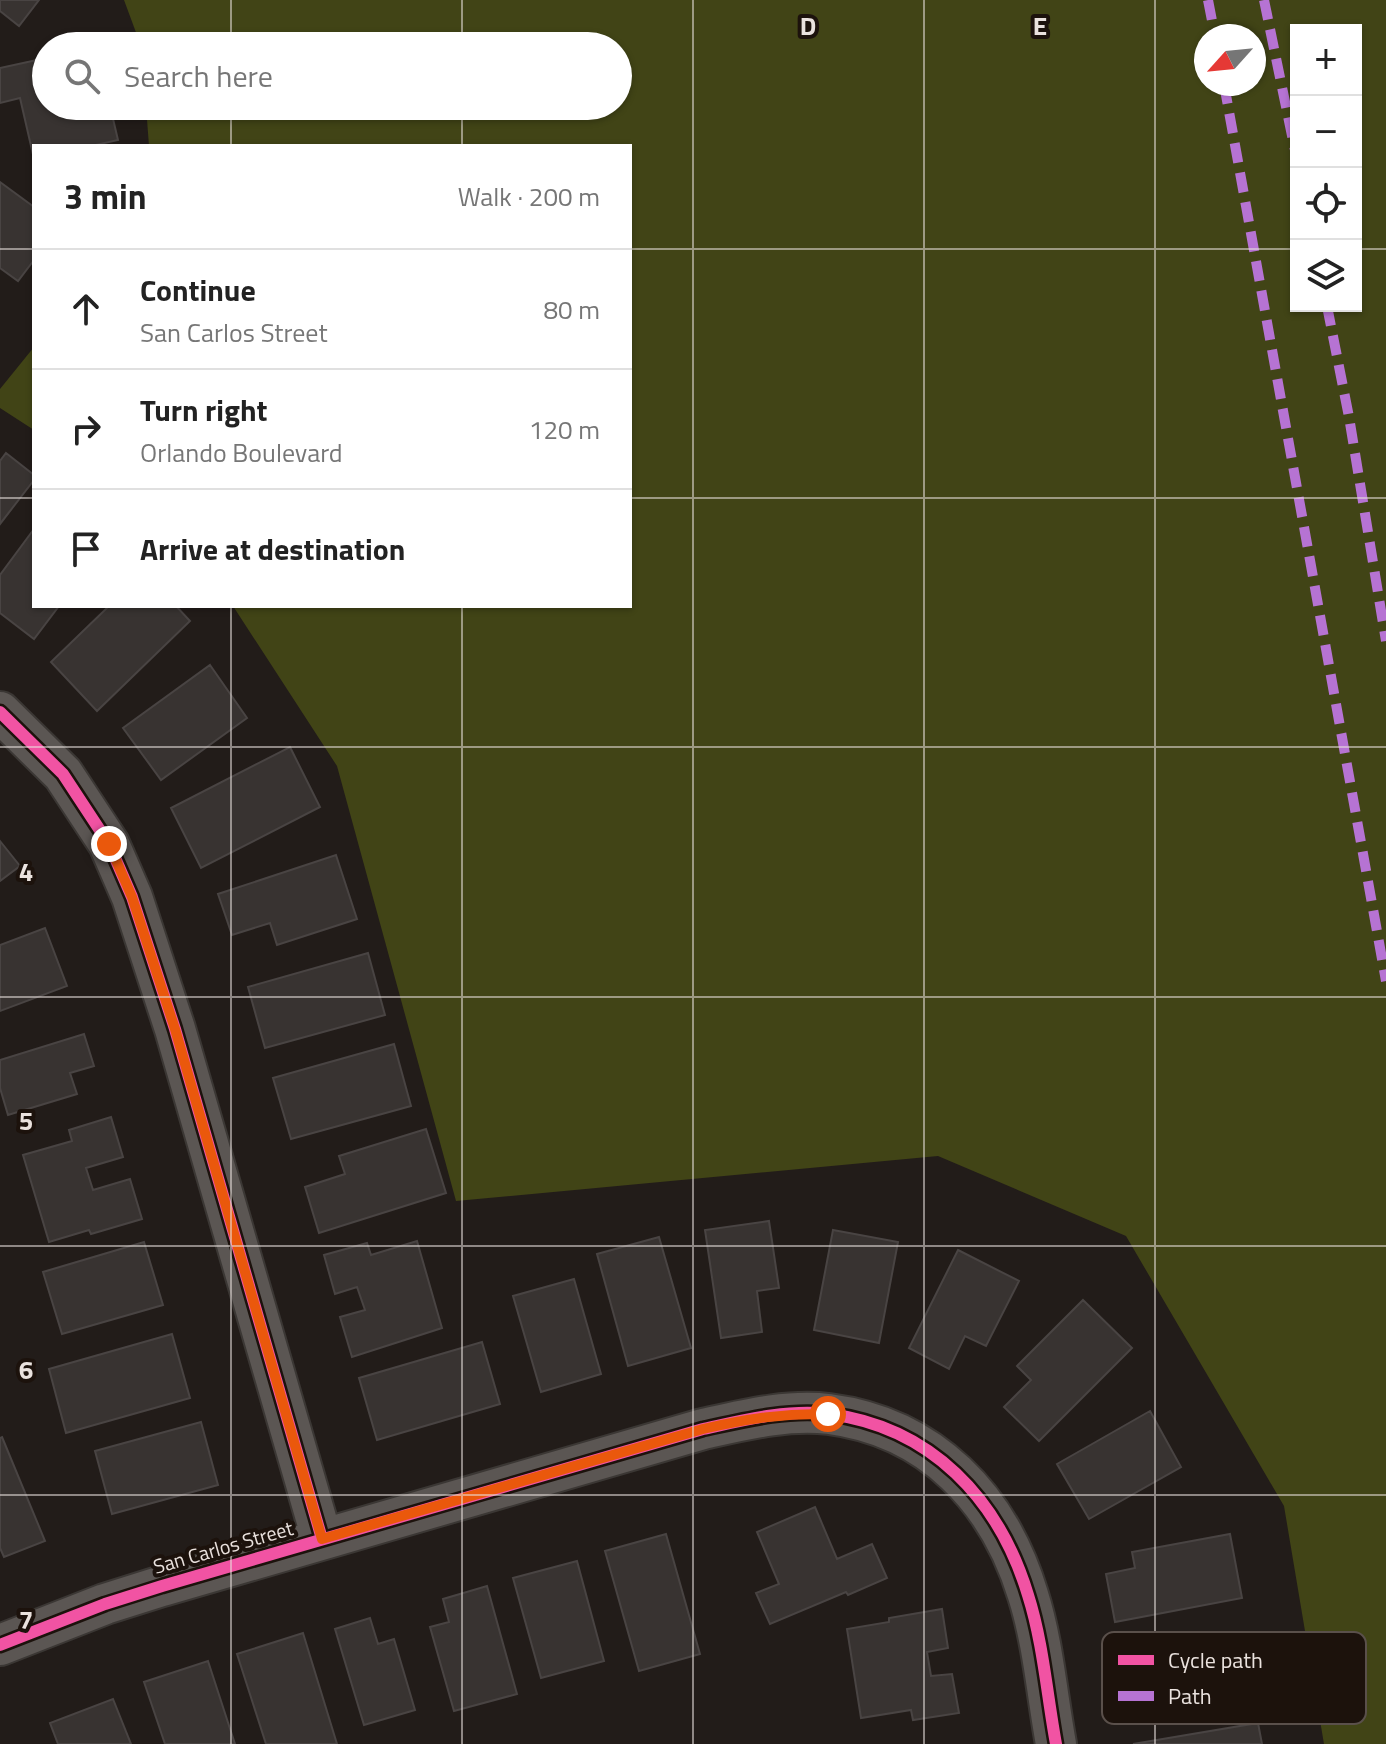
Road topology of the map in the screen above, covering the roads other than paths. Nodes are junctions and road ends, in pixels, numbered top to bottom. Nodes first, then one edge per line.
1 (0, 712) edge
2 (322, 1539) junction
3 (0, 1645) edge
4 (1056, 1744) edge

1 - 2 street
2 - 3 street, San Carlos Street
2 - 4 street, San Carlos Street

